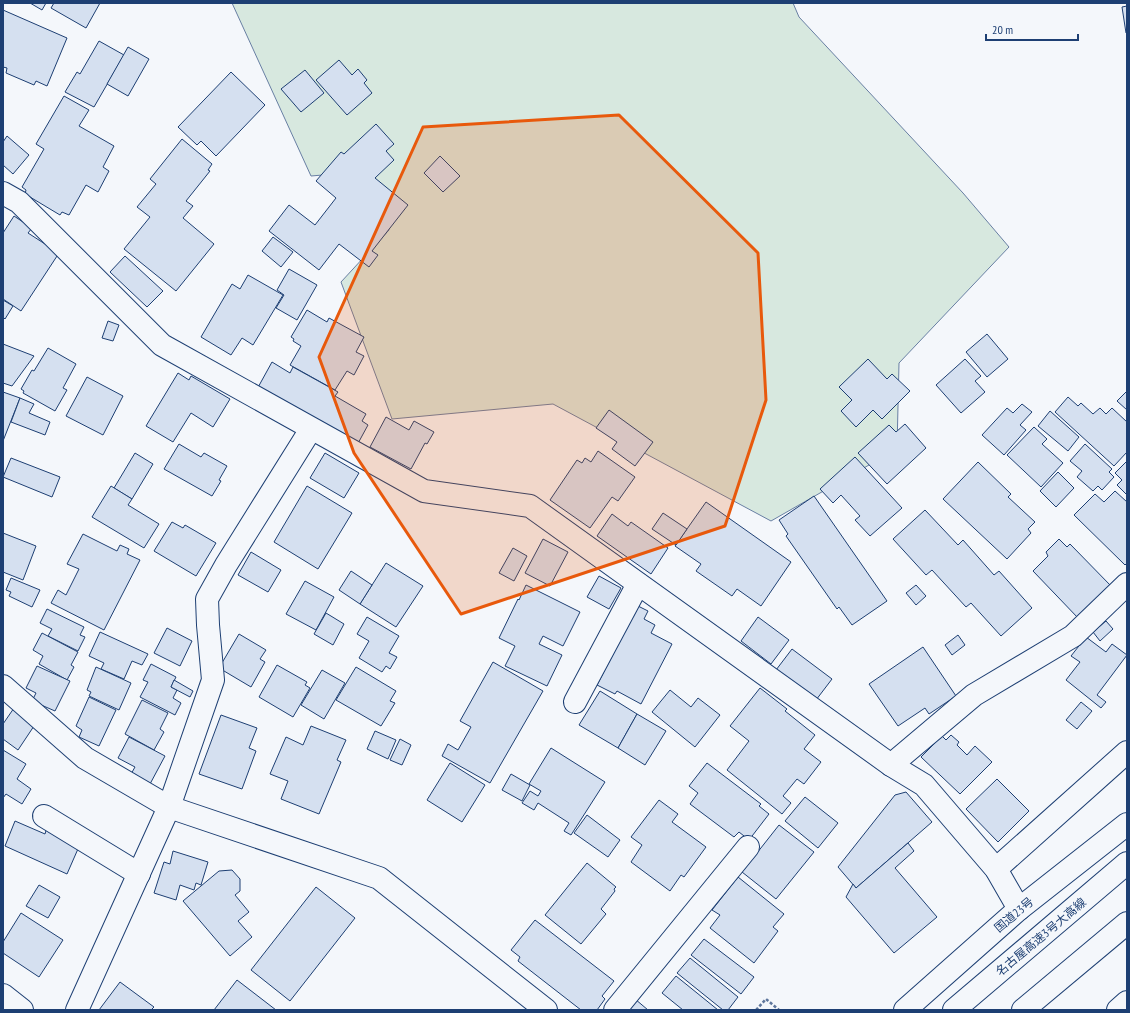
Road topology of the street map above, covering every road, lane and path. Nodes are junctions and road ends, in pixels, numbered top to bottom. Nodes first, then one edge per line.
1 (3, 193) edge
2 (311, 429) junction
3 (638, 584) junction
4 (1127, 584) edge
5 (3, 686) edge
6 (575, 702) dead end
7 (1127, 752) edge
8 (891, 765) junction
9 (169, 807) junction
10 (44, 816) dead end
11 (1127, 824) edge
12 (748, 847) dead end
13 (1127, 863) edge
14 (996, 868) junction
15 (139, 874) junction
16 (1019, 909) junction
17 (1127, 923) edge
18 (1127, 938) edge
19 (3, 995) edge
20 (22, 1010) edge
21 (77, 1010) edge
22 (546, 1010) edge
23 (615, 1010) edge
24 (756, 1010) edge
25 (779, 1010) edge
26 (905, 1010) edge
27 (954, 1010) edge
28 (1023, 1010) edge
29 (1041, 1010) edge

1 - 2 main road
2 - 3 main road
2 - 9 main road
3 - 6 main road
3 - 8 main road
4 - 8 main road
5 - 9 main road
7 - 14 main road
8 - 14 main road
9 - 15 main road
9 - 22 main road
10 - 15 main road
11 - 16 main road, 国道23号
12 - 23 main road
13 - 27 main road, 名古屋高速3号大高線
14 - 16 main road
15 - 21 main road
16 - 26 main road, 国道23号
17 - 28 main road
18 - 29 main road
19 - 20 main road
24 - 25 path

